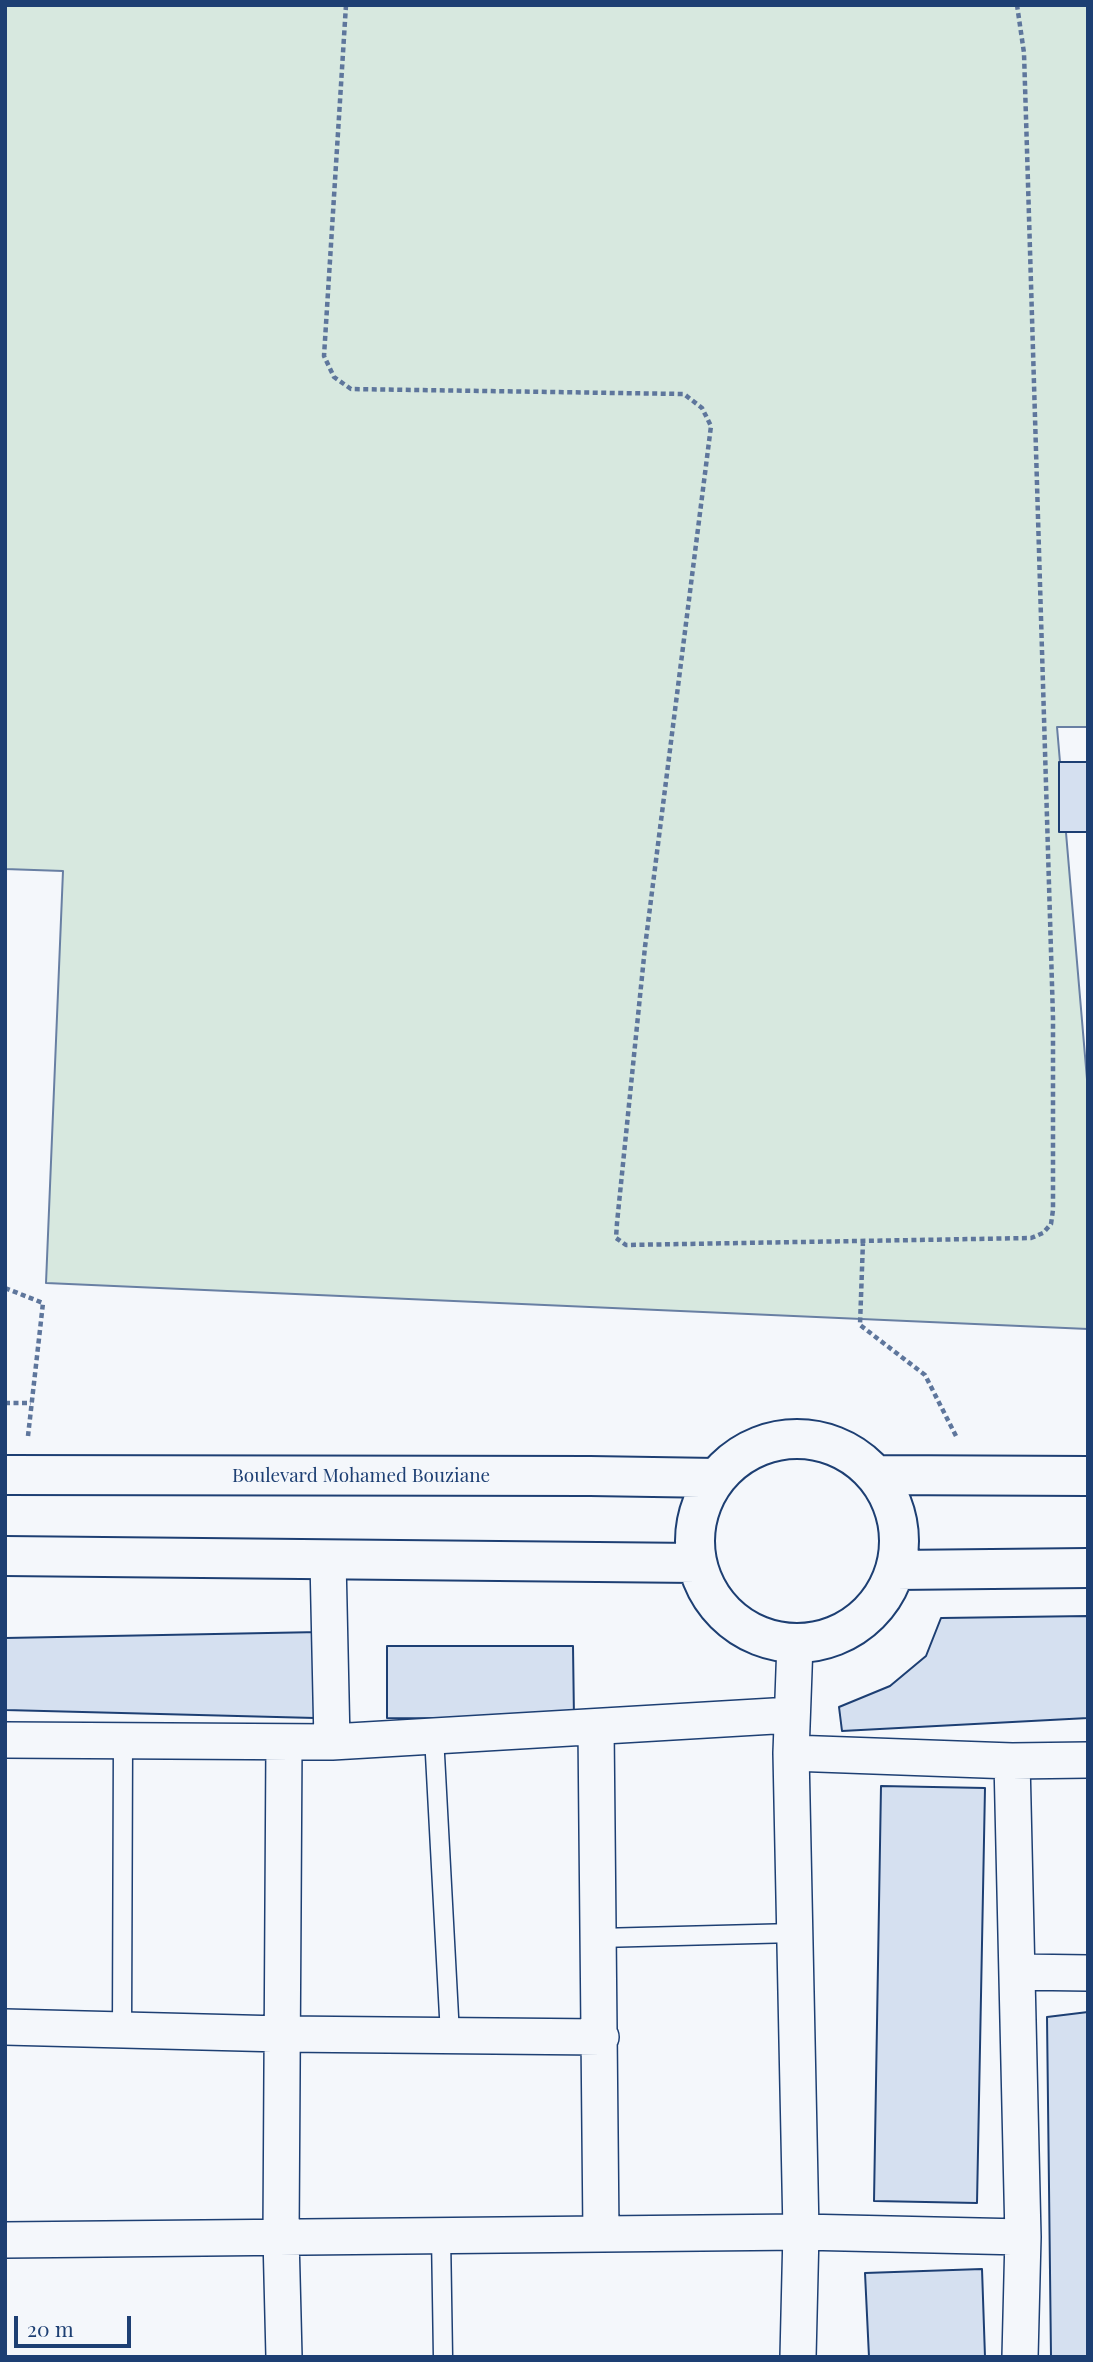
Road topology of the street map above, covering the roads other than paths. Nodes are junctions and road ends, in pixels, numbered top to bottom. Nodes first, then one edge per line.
1 (14, 1475) edge
2 (875, 1475) junction
3 (1088, 1476) edge
4 (716, 1478) junction
5 (5, 1556) edge
6 (328, 1560) junction
7 (696, 1563) junction
8 (1088, 1568) edge
9 (895, 1570) junction
10 (796, 1643) junction
11 (791, 1715) junction
12 (596, 1727) junction
13 (434, 1736) junction
14 (5, 1740) edge
15 (123, 1742) junction
16 (284, 1742) junction
17 (332, 1742) junction
18 (791, 1753) junction
19 (1088, 1760) edge
20 (1012, 1761) junction
21 (795, 1933) junction
22 (599, 1938) junction
23 (1017, 1972) junction
24 (1088, 1973) edge
25 (5, 2027) edge
26 (122, 2030) junction
27 (282, 2034) junction
28 (450, 2035) junction
29 (601, 2037) junction
30 (801, 2232) junction
31 (601, 2234) junction
32 (441, 2235) junction
33 (281, 2237) junction
34 (1023, 2237) junction
35 (5, 2240) edge
36 (284, 2357) edge
37 (443, 2357) edge
38 (798, 2357) edge
39 (1020, 2357) edge

1 - 4 street, Boulevard Mohamed Bouziane
2 - 3 street
2 - 4 street
2 - 9 street
4 - 7 street
5 - 6 street
6 - 7 street
6 - 17 street
7 - 10 street
8 - 9 street
9 - 10 street
10 - 11 street
11 - 12 street
11 - 18 street
12 - 13 street
12 - 22 street
13 - 17 street
13 - 28 lane
14 - 15 street
15 - 16 street
15 - 26 lane
16 - 17 street
16 - 27 street
18 - 20 street
18 - 21 street
19 - 20 street
20 - 23 street
21 - 22 lane
21 - 30 street
22 - 29 street
23 - 24 street
23 - 34 street
25 - 26 street
26 - 27 street
27 - 28 street
27 - 33 street
28 - 29 street
29 - 31 street
30 - 31 street
30 - 34 street
30 - 38 street
31 - 32 street
32 - 33 street
32 - 37 lane
33 - 35 street
33 - 36 street
34 - 39 street

